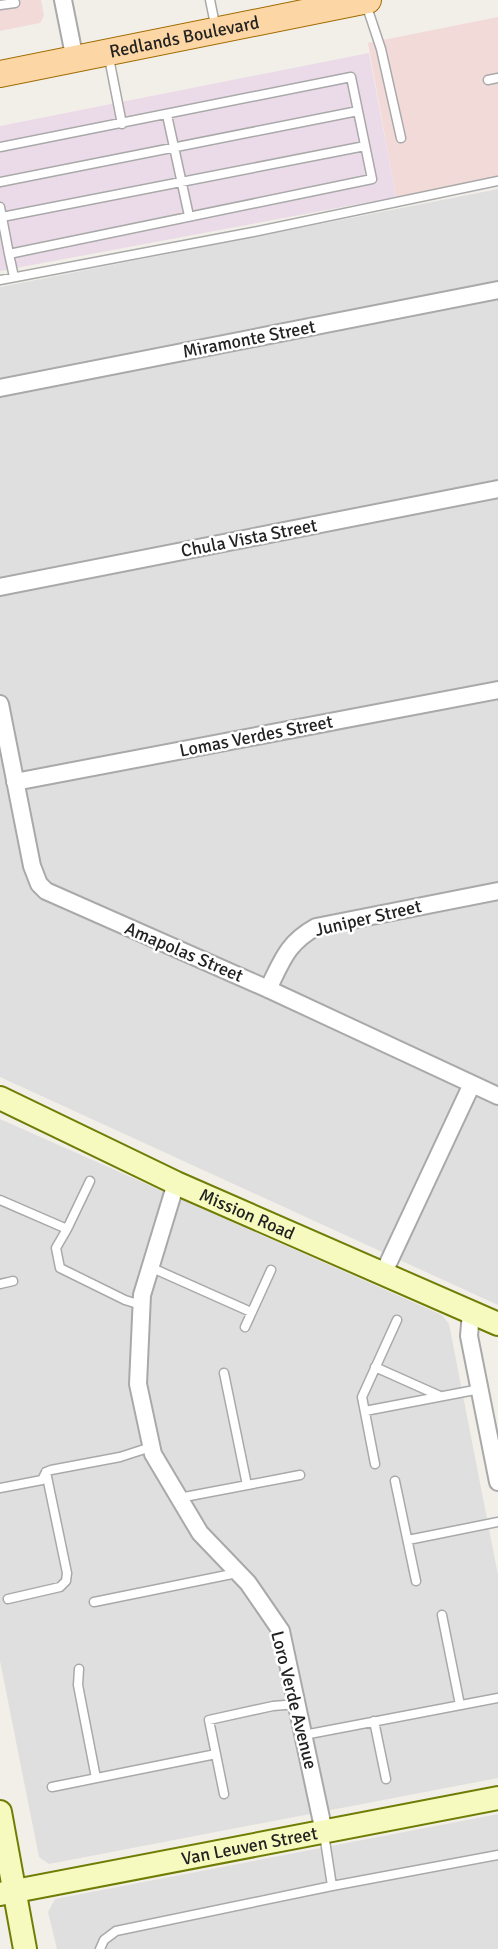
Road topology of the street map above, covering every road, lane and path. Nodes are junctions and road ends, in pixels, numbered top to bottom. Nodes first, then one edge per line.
1 (14, 0) edge
2 (63, 0) edge
3 (210, 0) edge
4 (366, 0) edge
5 (0, 5) edge
6 (216, 31) junction
7 (108, 53) junction
8 (75, 60) junction
9 (0, 74) edge
10 (498, 78) edge
11 (488, 80) dead end
12 (358, 111) junction
13 (167, 115) junction
14 (122, 124) junction
15 (401, 138) dead end
16 (365, 146) junction
17 (0, 147) edge
18 (174, 147) junction
19 (498, 181) edge
20 (0, 182) edge
21 (181, 182) junction
22 (0, 207) edge
23 (189, 216) junction
24 (2, 217) junction
25 (9, 254) junction
26 (14, 277) junction
27 (0, 280) edge
28 (498, 290) edge
29 (0, 388) edge
30 (498, 489) edge
31 (0, 587) edge
32 (498, 690) edge
33 (0, 704) edge
34 (15, 782) junction
35 (498, 891) edge
36 (268, 989) junction
37 (472, 1084) junction
38 (498, 1096) edge
39 (0, 1098) edge
40 (90, 1181) dead end
41 (176, 1183) junction
42 (0, 1200) edge
43 (67, 1229) junction
44 (150, 1267) junction
45 (271, 1270) dead end
46 (384, 1272) junction
47 (13, 1281) dead end
48 (0, 1284) edge
49 (141, 1305) junction
50 (252, 1312) junction
51 (471, 1312) junction
52 (397, 1320) dead end
53 (498, 1324) edge
54 (245, 1327) dead end
55 (375, 1367) junction
56 (224, 1373) dead end
57 (480, 1389) junction
58 (440, 1396) junction
59 (365, 1411) junction
60 (151, 1447) junction
61 (375, 1464) dead end
62 (46, 1472) junction
63 (300, 1475) dead end
64 (395, 1481) dead end
65 (498, 1482) edge
66 (247, 1485) junction
67 (0, 1488) edge
68 (179, 1498) junction
69 (498, 1522) edge
70 (408, 1540) junction
71 (238, 1573) junction
72 (416, 1581) dead end
73 (8, 1599) dead end
74 (93, 1602) dead end
75 (442, 1614) dead end
76 (79, 1669) dead end
77 (498, 1698) edge
78 (297, 1704) junction
79 (459, 1705) junction
80 (374, 1721) junction
81 (304, 1735) junction
82 (216, 1754) junction
83 (96, 1778) junction
84 (386, 1779) dead end
85 (52, 1787) dead end
86 (224, 1794) dead end
87 (498, 1798) edge
88 (0, 1812) edge
89 (324, 1832) junction
90 (498, 1855) edge
91 (333, 1886) junction
92 (7, 1893) edge
93 (25, 1949) edge
94 (100, 1949) edge

1 - 5 lane
2 - 8 street
3 - 6 lane
4 - 6 main road, Redlands Boulevard
4 - 15 lane
6 - 7 main road, Redlands Boulevard
7 - 8 main road, Redlands Boulevard
7 - 14 lane
8 - 9 main road, Redlands Boulevard
10 - 11 lane
12 - 13 lane
12 - 16 lane
12 - 18 lane
13 - 14 lane
13 - 18 lane
14 - 17 lane
16 - 21 lane
16 - 23 lane
18 - 20 lane
18 - 21 lane
19 - 26 lane
21 - 23 lane
21 - 24 lane
22 - 24 lane
23 - 25 lane
24 - 25 lane
25 - 26 lane
26 - 27 lane
28 - 29 street, Miramonte Street
30 - 31 street, Chula Vista Street
32 - 34 street, Lomas Verdes Street
33 - 34 street, Amapolas Street
34 - 36 street, Amapolas Street
35 - 36 street, Juniper Street
36 - 37 street, Amapolas Street
37 - 38 street, Amapolas Street
37 - 46 street
39 - 41 street, Mission Road
40 - 43 lane
41 - 44 street, Loro Verde Avenue
41 - 46 street, Mission Road
42 - 43 lane
43 - 49 lane
44 - 49 street, Loro Verde Avenue
44 - 50 lane
45 - 50 lane
46 - 51 street, Mission Road
47 - 48 lane
49 - 60 street, Loro Verde Avenue
50 - 54 lane
51 - 53 street, Mission Road
51 - 57 street
52 - 55 lane
55 - 58 lane
55 - 59 lane
56 - 66 lane
57 - 58 lane
57 - 65 street
58 - 59 lane
59 - 61 lane
60 - 62 lane
60 - 68 street, Loro Verde Avenue
62 - 67 lane
62 - 73 lane
63 - 66 lane
64 - 70 lane
66 - 68 lane
68 - 71 street, Loro Verde Avenue
69 - 70 lane
70 - 72 lane
71 - 74 lane
71 - 78 street, Loro Verde Avenue
75 - 79 lane
76 - 83 lane
77 - 79 lane
78 - 81 street, Loro Verde Avenue
78 - 82 lane
79 - 80 lane
80 - 81 lane
80 - 84 lane
81 - 89 street, Loro Verde Avenue
82 - 83 lane
82 - 86 lane
83 - 85 lane
87 - 89 street, Van Leuven Street
88 - 92 street
89 - 91 lane
89 - 92 street, Van Leuven Street
90 - 91 lane
91 - 94 lane
92 - 93 street

